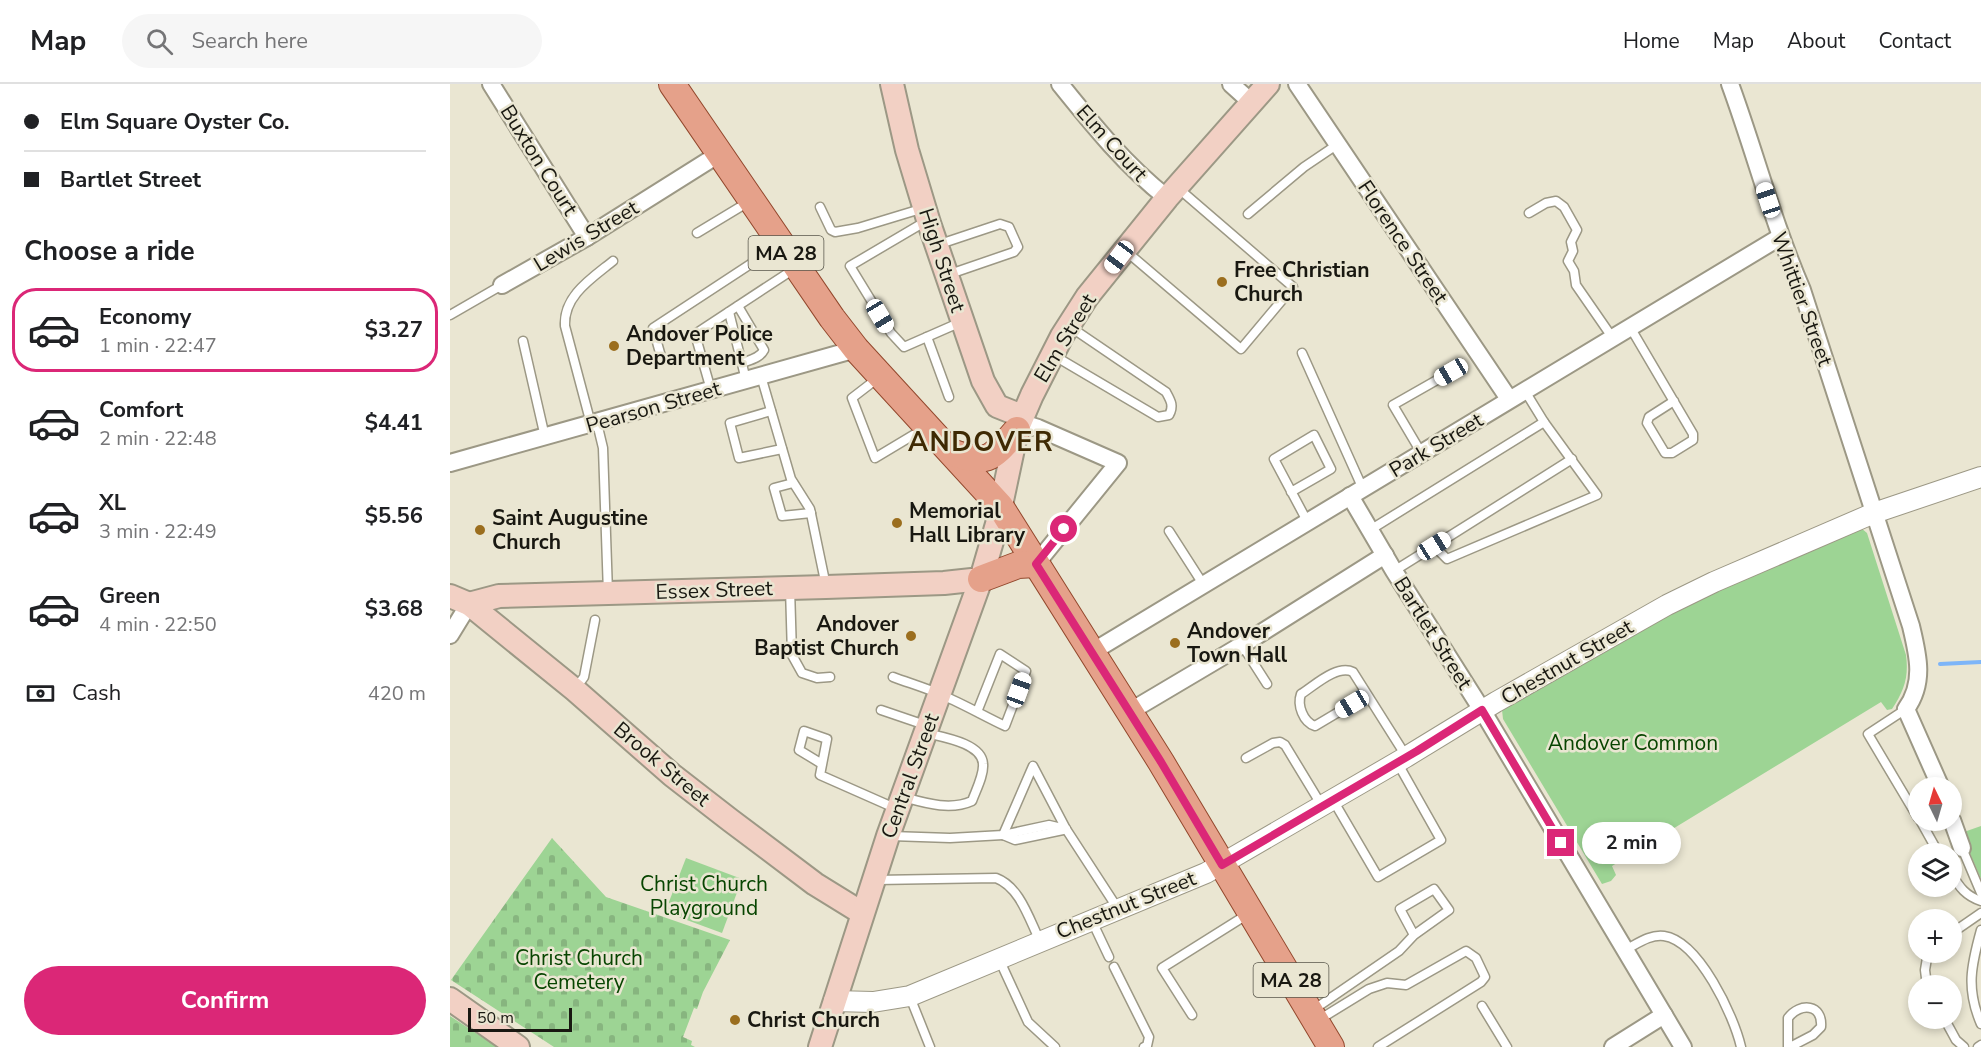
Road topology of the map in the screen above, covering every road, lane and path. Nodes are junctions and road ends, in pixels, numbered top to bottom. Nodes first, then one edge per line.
1 (491, 84) edge
2 (672, 84) edge
3 (891, 84) edge
4 (1060, 84) edge
5 (1231, 84) edge
6 (1268, 84) edge
7 (1297, 84) edge
8 (1730, 84) edge
9 (1252, 103) junction
10 (1338, 144) junction
11 (719, 154) junction
12 (1171, 192) junction
13 (750, 200) junction
14 (820, 207) dead end
15 (1529, 213) dead end
16 (926, 214) junction
17 (1248, 214) dead end
18 (697, 233) dead end
19 (587, 237) junction
20 (1780, 237) junction
21 (780, 244) junction
22 (936, 245) junction
23 (1125, 249) junction
24 (613, 261) dead end
25 (796, 267) junction
26 (946, 275) junction
27 (502, 285) joint
28 (738, 306) junction
29 (729, 312) junction
30 (450, 315) edge
31 (961, 322) junction
32 (1068, 326) junction
33 (1629, 327) junction
34 (927, 337) junction
35 (1612, 337) junction
36 (523, 341) dead end
37 (856, 349) junction
38 (1302, 353) dead end
39 (1053, 355) junction
40 (662, 360) dead end
41 (742, 363) junction
42 (1451, 372) dead end
43 (881, 376) junction
44 (754, 378) junction
45 (711, 390) junction
46 (1525, 391) junction
47 (949, 397) dead end
48 (1509, 399) junction
49 (1674, 401) junction
50 (771, 411) junction
51 (1544, 422) junction
52 (1019, 423) junction
53 (594, 424) junction
54 (927, 426) junction
55 (546, 438) junction
56 (782, 449) junction
57 (951, 452) junction
58 (1422, 454) junction
59 (1572, 459) junction
60 (450, 464) edge
61 (1981, 477) edge
62 (794, 483) junction
63 (1291, 492) junction
64 (1356, 492) junction
65 (1000, 506) junction
66 (811, 513) junction
67 (1874, 513) junction
68 (1307, 521) junction
69 (1370, 530) junction
70 (1169, 531) dead end
71 (1434, 546) junction
72 (1385, 555) junction
73 (1036, 564) junction
74 (1394, 571) junction
75 (981, 579) junction
76 (1203, 584) junction
77 (826, 587) junction
78 (790, 588) junction
79 (609, 594) junction
80 (460, 600) edge
81 (595, 620) dead end
82 (450, 635) edge
83 (1242, 645) junction
84 (1092, 652) junction
85 (831, 677) dead end
86 (893, 677) dead end
87 (1267, 684) dead end
88 (575, 690) junction
89 (940, 694) junction
90 (1367, 695) junction
91 (1906, 709) junction
92 (881, 710) dead end
93 (1482, 710) junction
94 (977, 712) junction
95 (1129, 712) junction
96 (927, 730) junction
97 (1246, 758) dead end
98 (1402, 759) junction
99 (822, 764) dead end
100 (1936, 777) edge
101 (1908, 801) edge
102 (900, 803) junction
103 (1327, 803) junction
104 (1066, 829) junction
105 (1003, 835) junction
106 (888, 836) junction
107 (1962, 848) edge
108 (1222, 865) junction
109 (873, 880) junction
110 (1962, 890) edge
111 (1981, 893) edge
112 (1981, 901) edge
113 (1118, 909) junction
114 (1251, 912) junction
115 (862, 913) junction
116 (1981, 914) edge
117 (1091, 919) junction
118 (1962, 926) edge
119 (1981, 930) edge
120 (1414, 935) junction
121 (1040, 941) junction
122 (1625, 950) junction
123 (1109, 957) dead end
124 (999, 958) junction
125 (1114, 967) dead end
126 (910, 996) junction
127 (450, 999) edge
128 (834, 1001) junction
129 (1482, 1006) dead end
130 (1664, 1015) junction
131 (1192, 1016) dead end
132 (1313, 1017) junction
133 (1981, 1024) edge
134 (1950, 1029) edge
135 (518, 1047) edge
136 (820, 1047) edge
137 (930, 1047) edge
138 (1055, 1047) edge
139 (1144, 1047) edge
140 (1331, 1047) edge
141 (1378, 1047) edge
142 (1507, 1047) edge
143 (1613, 1047) edge
144 (1683, 1047) edge
145 (1742, 1047) edge
146 (1789, 1047) edge
147 (1964, 1047) edge

1 - 19 street, Buxton Court
2 - 11 main road, MA 28
3 - 16 main road, High Street
4 - 12 street, Elm Court
5 - 9 street
6 - 9 main road, Elm Street
7 - 10 street, Florence Street
8 - 20 street, Whittier Street
9 - 12 main road, Elm Street
10 - 17 lane
10 - 48 street, Florence Street
11 - 13 main road, MA 28
11 - 19 street, Lewis Street
12 - 23 main road, Elm Street
12 - 23 lane
13 - 18 lane
13 - 21 main road, MA 28
14 - 16 lane
15 - 35 lane
16 - 22 main road, High Street
16 - 34 lane
19 - 27 street, Lewis Street
20 - 33 street, Park Street
20 - 67 street, Whittier Street
21 - 25 main road, MA 28
21 - 40 lane
22 - 26 main road, High Street
22 - 26 lane
23 - 32 main road, Elm Street
24 - 53 lane
25 - 28 lane
25 - 37 main road, MA 28
26 - 31 main road, High Street
27 - 30 lane, Lewis Street
28 - 29 lane
28 - 41 lane
29 - 41 lane
29 - 45 lane
31 - 34 lane
31 - 52 main road, High Street
32 - 39 main road, Elm Street
32 - 39 lane
33 - 35 street, Park Street
33 - 49 lane
34 - 47 lane
35 - 46 street, Park Street
36 - 55 lane
37 - 43 main road, MA 28
37 - 44 street, Pearson Street
38 - 64 lane
39 - 52 main road, Elm Street
41 - 44 lane
42 - 58 lane
43 - 54 main road, MA 28
43 - 54 lane
44 - 45 street, Pearson Street
44 - 50 lane
45 - 53 street, Pearson Street
46 - 48 street, Park Street
46 - 51 lane
48 - 58 street, Park Street
49 - 49 lane
50 - 56 lane
50 - 56 lane
51 - 59 lane
51 - 69 lane
52 - 57 main road
52 - 65 main road, Elm Street
52 - 73 street
53 - 55 street, Pearson Street
53 - 79 lane
54 - 57 main road, MA 28
55 - 60 street, Pearson Street
56 - 62 lane
57 - 65 main road, MA 28
58 - 64 street, Park Street
59 - 71 lane
59 - 71 lane
61 - 67 street, Chestnut Street
62 - 66 lane
62 - 66 lane
63 - 63 lane
63 - 68 lane
64 - 68 street, Park Street
64 - 69 street, Bartlet Street
65 - 73 main road, MA 28
65 - 75 main road, Central Street
66 - 77 lane
67 - 91 street, Whittier Street
67 - 93 street, Chestnut Street
68 - 76 street, Park Street
69 - 72 street, Bartlet Street
70 - 76 lane
71 - 74 lane
72 - 74 street, Bartlet Street
72 - 83 street
73 - 75 main road
73 - 84 main road, MA 28
74 - 93 street, Bartlet Street
75 - 77 main road, Essex Street
75 - 89 main road, Central Street
76 - 84 street, Park Street
77 - 78 main road, Essex Street
78 - 79 main road, Essex Street
78 - 85 lane
79 - 80 main road, Essex Street
80 - 82 street
80 - 88 main road, Brook Street
81 - 88 lane
83 - 87 lane
83 - 95 street
84 - 95 main road, MA 28
86 - 89 lane
88 - 115 main road, Brook Street
89 - 94 lane
89 - 96 main road, Central Street
90 - 90 lane
90 - 98 lane
91 - 100 street
91 - 101 lane
92 - 96 lane
93 - 98 street, Chestnut Street
93 - 122 street, Bartlet Street
94 - 94 lane
95 - 108 main road, MA 28
96 - 102 main road, Central Street
96 - 102 lane
97 - 103 lane
98 - 103 street, Chestnut Street
98 - 103 lane
99 - 102 lane
102 - 106 main road, Central Street
103 - 108 street, Chestnut Street
104 - 105 lane
104 - 105 lane
104 - 113 lane
105 - 106 lane
106 - 109 main road, Central Street
107 - 111 lane
108 - 113 street, Chestnut Street
108 - 114 main road, MA 28
109 - 115 main road, Central Street
109 - 121 lane
110 - 112 lane
113 - 117 street, Chestnut Street
114 - 131 lane
114 - 132 main road, MA 28
115 - 128 main road, Central Street
116 - 118 lane
117 - 121 street, Chestnut Street
117 - 123 lane
119 - 133 lane
120 - 120 lane
120 - 132 lane
121 - 124 street, Chestnut Street
122 - 130 street, Bartlet Street
122 - 145 lane
124 - 126 street, Chestnut Street
124 - 138 lane
125 - 139 lane
126 - 128 street, Chestnut Street
126 - 137 lane
127 - 135 main road
128 - 136 main road, Central Street
129 - 142 lane
130 - 143 street
130 - 144 street, Bartlet Street
132 - 140 main road, MA 28
132 - 141 lane
134 - 147 lane
146 - 146 lane

